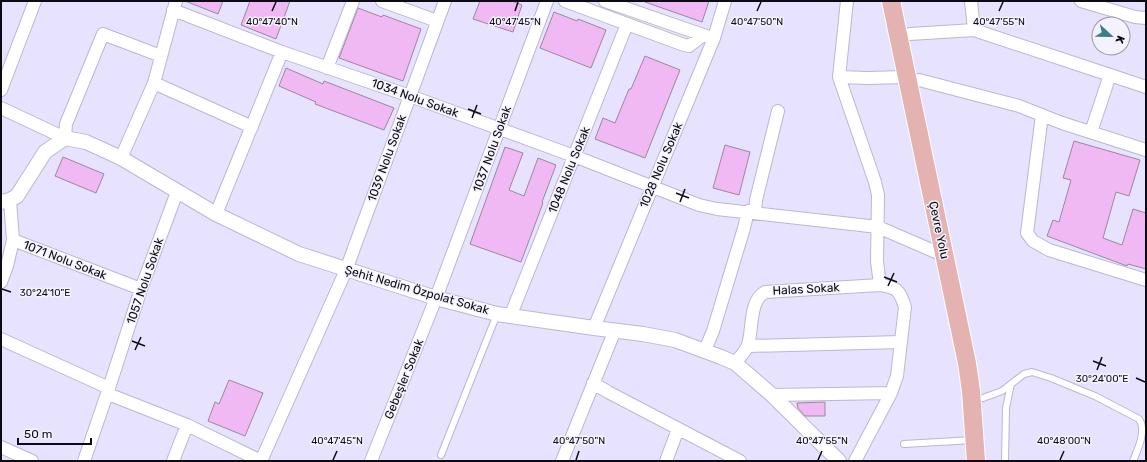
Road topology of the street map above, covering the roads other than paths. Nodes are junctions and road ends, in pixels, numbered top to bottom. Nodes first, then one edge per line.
1 (35, 1) edge
2 (353, 1) edge
3 (382, 1) edge
4 (445, 1) edge
5 (547, 1) edge
6 (565, 1) edge
7 (605, 1) edge
8 (725, 1) edge
9 (847, 1) edge
10 (890, 1) edge
11 (902, 1) edge
12 (972, 1) edge
13 (1081, 1) edge
14 (175, 5) edge
15 (1146, 18) edge
16 (438, 21) junction
17 (627, 24) junction
18 (974, 30) junction
19 (910, 34) junction
20 (709, 37) junction
21 (282, 52) junction
22 (161, 56) junction
23 (327, 68) junction
24 (1110, 75) junction
25 (840, 77) junction
26 (913, 78) junction
27 (154, 83) junction
28 (1146, 87) edge
29 (1, 90) edge
30 (410, 96) junction
31 (1, 108) edge
32 (778, 110) dead end
33 (1042, 115) junction
34 (252, 127) junction
35 (499, 129) junction
36 (1091, 132) junction
37 (65, 138) junction
38 (1146, 150) edge
39 (574, 156) junction
40 (121, 158) junction
41 (652, 187) junction
42 (177, 192) junction
43 (6, 201) edge
44 (751, 212) junction
45 (216, 214) junction
46 (878, 227) junction
47 (13, 240) junction
48 (945, 256) junction
49 (346, 270) junction
50 (1146, 280) edge
51 (1, 282) edge
52 (880, 285) junction
53 (141, 289) junction
54 (436, 298) junction
55 (504, 315) junction
56 (594, 328) junction
57 (614, 330) junction
58 (1, 339) edge
59 (901, 342) junction
60 (748, 346) junction
61 (705, 350) junction
62 (735, 364) junction
63 (594, 383) junction
64 (1012, 384) junction
65 (109, 391) junction
66 (891, 393) junction
67 (772, 395) junction
68 (983, 398) junction
69 (187, 425) junction
70 (678, 429) junction
71 (975, 440) junction
72 (904, 444) dead end
73 (1, 447) edge
74 (441, 455) dead end
75 (32, 461) edge
76 (84, 461) edge
77 (173, 461) edge
78 (261, 461) edge
79 (371, 461) edge
80 (562, 461) edge
81 (666, 461) edge
82 (740, 461) edge
83 (839, 461) edge
84 (855, 461) edge
85 (976, 461) edge
86 (987, 461) edge
87 (1005, 461) edge
88 (1133, 461) edge

1 - 29 street
2 - 23 street
3 - 16 street
4 - 16 street, 1039 Nolu Sokak
5 - 35 street, 1037 Nolu Sokak
6 - 17 street
7 - 20 street
8 - 20 street, 1028 Nolu Sokak
9 - 25 street
10 - 26 main road, Çevre Yolu
11 - 19 main road, Çevre Yolu
12 - 18 street
13 - 15 street
14 - 21 street, 1034 Nolu Sokak
14 - 22 street
16 - 30 street, 1039 Nolu Sokak
17 - 20 street
17 - 39 street, 1048 Nolu Sokak
18 - 19 street
18 - 24 street
19 - 26 main road, Çevre Yolu
20 - 41 street, 1028 Nolu Sokak
21 - 23 street, 1034 Nolu Sokak
21 - 34 street
22 - 27 street
22 - 37 street
23 - 30 street, 1034 Nolu Sokak
24 - 28 street
24 - 36 street
25 - 26 street
25 - 46 street
26 - 33 street
26 - 48 main road, Çevre Yolu
26 - 68 main road, Çevre Yolu
27 - 34 street
27 - 40 street
30 - 35 street, 1034 Nolu Sokak
30 - 49 street, 1039 Nolu Sokak
31 - 37 street
32 - 44 street
33 - 36 street
33 - 50 street
34 - 45 street
35 - 39 street, 1034 Nolu Sokak
35 - 54 street, 1037 Nolu Sokak
36 - 38 street
37 - 40 street, Şehit Nedim Özpolat Sokak
37 - 43 street
39 - 41 street, 1034 Nolu Sokak
39 - 55 street, 1048 Nolu Sokak
40 - 42 street, Şehit Nedim Özpolat Sokak
41 - 44 street, 1034 Nolu Sokak
41 - 56 street, 1028 Nolu Sokak
42 - 45 street, Şehit Nedim Özpolat Sokak
42 - 53 street, 1057 Nolu Sokak
43 - 47 street, 1071 Nolu Sokak
44 - 46 street, 1034 Nolu Sokak
44 - 61 street
45 - 49 street, Şehit Nedim Özpolat Sokak
46 - 48 street, 1034 Nolu Sokak
46 - 52 street
47 - 51 street
47 - 53 street, 1071 Nolu Sokak
48 - 71 main road, Çevre Yolu
49 - 54 street, Şehit Nedim Özpolat Sokak
49 - 78 street, 1039 Nolu Sokak
52 - 59 street
52 - 60 street, Halas Sokak
53 - 65 street, 1057 Nolu Sokak
54 - 55 street, Şehit Nedim Özpolat Sokak
54 - 79 street, Gebeşler Sokak
55 - 56 street, Şehit Nedim Özpolat Sokak
55 - 74 lane, 1048 Nolu Sokak
56 - 57 street, Şehit Nedim Özpolat Sokak
57 - 61 street, Şehit Nedim Özpolat Sokak
57 - 63 street
58 - 65 street
59 - 60 street
59 - 66 street
60 - 62 street, Halas Sokak
61 - 62 street, Şehit Nedim Özpolat Sokak
62 - 67 street, Şehit Nedim Özpolat Sokak
63 - 70 street
63 - 80 street
64 - 68 lane
64 - 87 lane
64 - 88 lane
65 - 69 street
65 - 76 street, 1057 Nolu Sokak
66 - 67 street
66 - 84 street
67 - 83 street, Şehit Nedim Özpolat Sokak
68 - 86 main road, Çevre Yolu
69 - 77 street
69 - 78 street
70 - 81 street
70 - 82 street
71 - 72 lane
71 - 85 main road, Çevre Yolu
73 - 75 street

